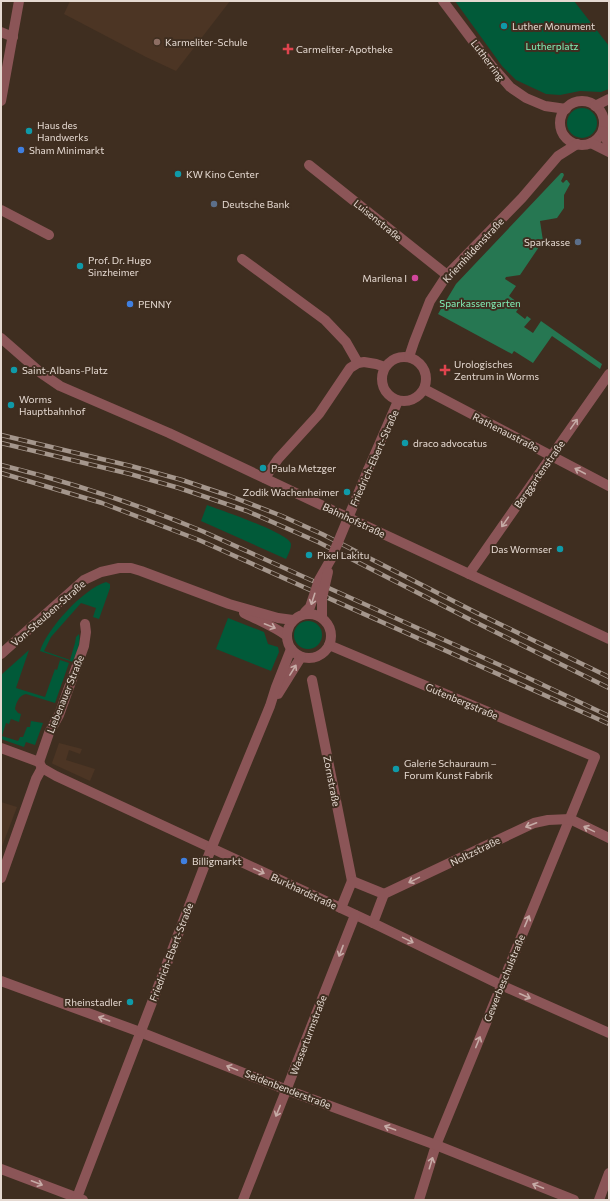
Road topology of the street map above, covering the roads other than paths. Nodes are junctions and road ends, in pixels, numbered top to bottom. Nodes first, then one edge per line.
1 (19, 1) edge
2 (443, 1) edge
3 (1, 32) edge
4 (13, 37) junction
5 (609, 99) edge
6 (1, 101) edge
7 (545, 106) junction
8 (595, 106) junction
9 (566, 109) junction
10 (561, 122) junction
11 (605, 122) edge
12 (565, 136) junction
13 (591, 143) junction
14 (576, 144) junction
15 (609, 146) edge
16 (609, 152) edge
17 (558, 156) junction
18 (309, 165) dead end
19 (1, 210) edge
20 (49, 235) dead end
21 (242, 259) dead end
22 (447, 275) junction
23 (1, 338) edge
24 (409, 357) junction
25 (358, 363) junction
26 (385, 367) junction
27 (609, 374) edge
28 (424, 389) junction
29 (398, 401) junction
30 (552, 456) junction
31 (265, 478) junction
32 (609, 486) edge
33 (331, 559) junction
34 (469, 574) junction
35 (228, 604) junction
36 (300, 615) junction
37 (322, 618) junction
38 (85, 624) dead end
39 (287, 636) junction
40 (609, 639) edge
41 (329, 645) junction
42 (291, 649) junction
43 (1, 654) edge
44 (301, 657) junction
45 (312, 680) dead end
46 (270, 706) junction
47 (1, 748) edge
48 (595, 757) joint
49 (40, 765) junction
50 (570, 819) junction
51 (609, 838) edge
52 (211, 849) junction
53 (1, 878) edge
54 (352, 881) junction
55 (384, 894) junction
56 (341, 908) junction
57 (355, 915) junction
58 (373, 923) junction
59 (1, 981) edge
60 (501, 985) junction
61 (140, 1032) junction
62 (609, 1033) edge
63 (287, 1090) junction
64 (436, 1145) junction
65 (1, 1169) edge
66 (609, 1173) edge
67 (78, 1199) edge
68 (243, 1200) edge
69 (419, 1200) edge
70 (574, 1200) edge
71 (599, 1200) edge

1 - 4 street
2 - 7 street, Lutherring
3 - 4 street
4 - 6 street
5 - 8 street
7 - 9 street, Lutherring
7 - 10 street, Lutherring
8 - 9 street
8 - 11 street
9 - 10 street
10 - 12 street
11 - 13 street
11 - 15 street
12 - 14 street
12 - 17 street, Kriemhildenstraße
13 - 14 street
13 - 16 street
14 - 17 street, Kriemhildenstraße
17 - 22 street, Kriemhildenstraße
18 - 22 street, Luisenstraße
19 - 20 street
21 - 25 street
22 - 24 street, Kriemhildenstraße
23 - 31 street, Bahnhofstraße
24 - 26 street
24 - 28 street
25 - 26 street
25 - 31 street
26 - 29 street
30 -> 27 street, Berggartenstraße
28 - 29 street
28 - 30 street, Rathenaustraße
29 - 33 street, Friedrich-Ebert-Straße, bridge
32 -> 30 street, Rathenaustraße
30 -> 34 street, Berggartenstraße
31 - 34 street, Bahnhofstraße
33 -> 36 street, Friedrich-Ebert-Straße, bridge
33 - 37 street, Friedrich-Ebert-Straße, bridge
34 - 40 street, Bahnhofstraße
35 - 36 street
35 -> 39 street
35 - 43 street, Von-Steuben-Straße
36 - 37 street
36 - 39 street
37 - 41 street
38 - 49 street, Liebenauer Straße
39 - 42 street
41 - 44 street
41 - 48 street, Gutenbergstraße
42 - 44 street
42 - 46 street, Friedrich-Ebert-Straße
46 -> 44 street, Friedrich-Ebert-Straße
45 - 54 street, Zornstraße
46 - 52 street, Friedrich-Ebert-Straße
47 - 49 street, Burkhardstraße
48 - 50 street, Gewerbeschulstraße
49 - 52 street, Burkhardstraße
49 - 53 street, Liebenauer Straße
51 -> 50 street
50 -> 55 street, Noltzstraße
60 -> 50 street, Gewerbeschulstraße
52 -> 56 street, Burkhardstraße
52 - 61 street, Friedrich-Ebert-Straße
54 - 55 street
54 - 56 street
55 - 58 street
56 - 57 street, Burkhardstraße
57 - 58 street, Burkhardstraße
57 -> 63 street, Wasserturmstraße
58 -> 60 street, Burkhardstraße
61 -> 59 street, Seidenbenderstraße
60 -> 62 street, Burkhardstraße
64 -> 60 street, Gewerbeschulstraße
63 -> 61 street, Seidenbenderstraße
61 - 67 street, Friedrich-Ebert-Straße
64 -> 63 street, Seidenbenderstraße
63 -> 68 street, Wasserturmstraße
69 -> 64 street, Gewerbeschulstraße
70 -> 64 street, Seidenbenderstraße
65 -> 67 street
66 - 71 street

